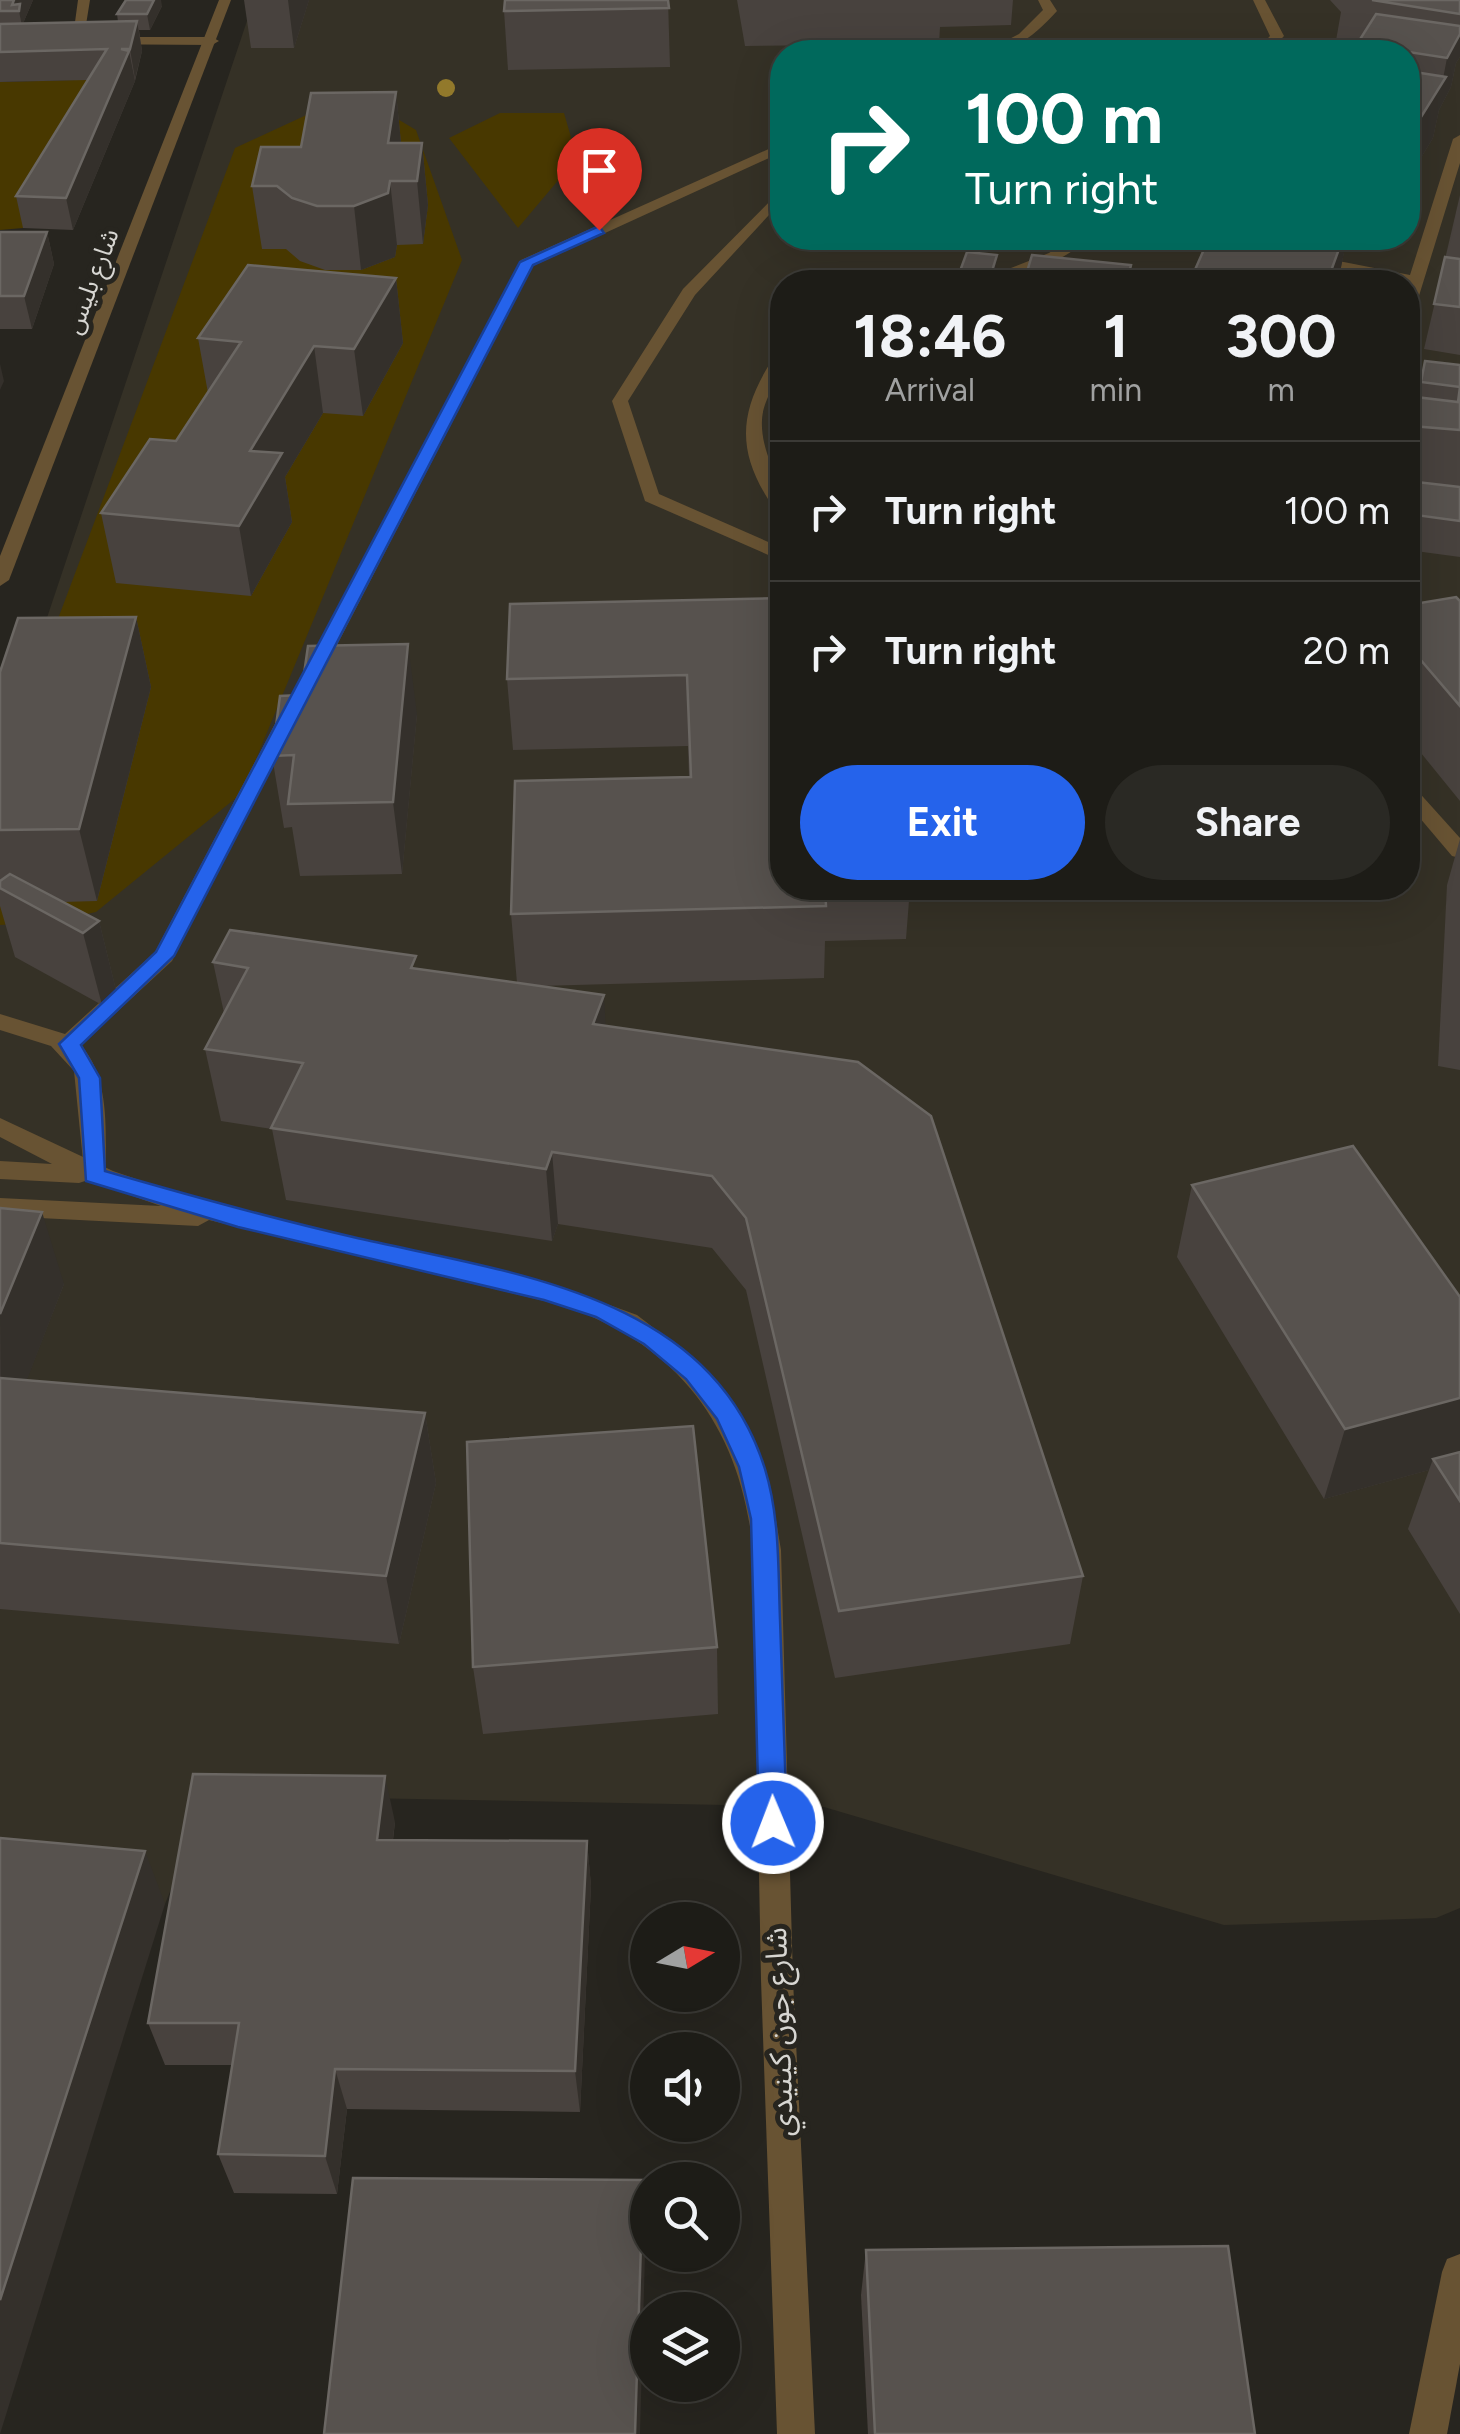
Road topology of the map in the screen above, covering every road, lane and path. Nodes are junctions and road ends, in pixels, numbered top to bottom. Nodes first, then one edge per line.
1 (84, 0) edge
2 (224, 0) edge
3 (1044, 0) edge
4 (1259, 0) edge
5 (212, 40) junction
6 (1019, 40) edge
7 (1273, 40) edge
8 (1460, 139) edge
9 (770, 152) edge
10 (770, 206) edge
11 (1063, 250) edge
12 (1286, 256) edge
13 (1015, 270) edge
14 (1359, 270) edge
15 (1419, 270) edge
16 (770, 380) edge
17 (770, 485) edge
18 (770, 551) edge
19 (0, 580) edge
20 (1420, 806) edge
21 (1460, 851) edge
22 (0, 1022) edge
23 (69, 1044) junction
24 (0, 1126) edge
25 (0, 1170) edge
26 (94, 1176) junction
27 (0, 1208) edge
28 (238, 1219) junction
29 (1460, 2272) edge
30 (796, 2434) edge
31 (1428, 2434) edge

1 - 5 street
2 - 5 street, شارع بليس
3 - 6 street
4 - 7 street
5 - 19 street, شارع بليس
8 - 15 street
9 - 23 street
10 - 18 street
11 - 13 street
12 - 14 street
16 - 17 street
20 - 21 street
22 - 23 street
23 - 26 street
24 - 26 street, شارع جون كينيدي
25 - 26 street
26 - 28 street, شارع جون كينيدي
27 - 28 street
28 - 30 street, شارع جون كينيدي
29 - 31 street

